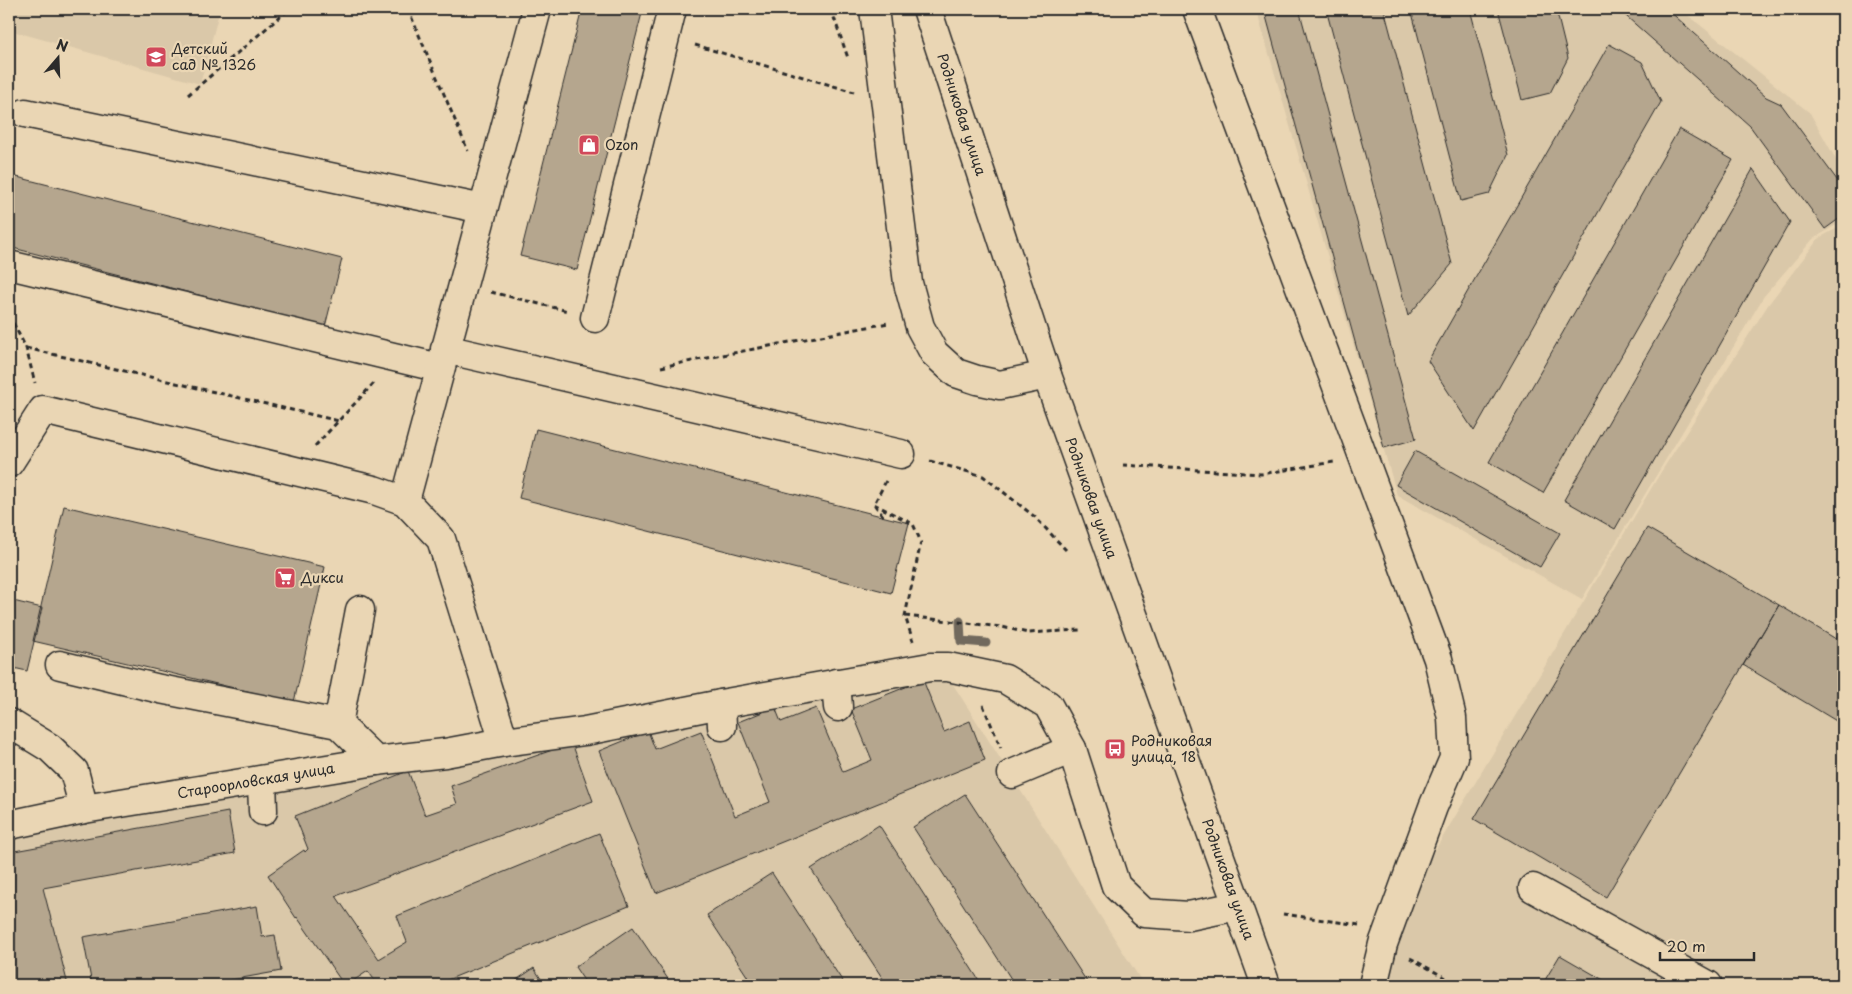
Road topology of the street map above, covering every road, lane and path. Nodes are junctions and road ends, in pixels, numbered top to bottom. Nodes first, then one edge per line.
1 (289, 9) edge
2 (408, 9) edge
3 (536, 9) edge
4 (672, 9) edge
5 (831, 9) edge
6 (874, 9) edge
7 (927, 9) edge
8 (1197, 9) edge
9 (665, 36) junction
10 (850, 65) dead end
11 (860, 94) dead end
12 (188, 95) dead end
13 (24, 113) dead end
14 (471, 158) dead end
15 (483, 209) junction
16 (9, 265) edge
17 (462, 285) junction
18 (9, 315) edge
19 (595, 318) joint
20 (891, 322) dead end
21 (26, 348) junction
22 (398, 357) junction
23 (443, 359) junction
24 (653, 368) dead end
25 (1047, 376) junction
26 (43, 410) junction
27 (339, 420) junction
28 (901, 454) junction
29 (1334, 462) dead end
30 (9, 463) edge
31 (1123, 465) dead end
32 (292, 470) junction
33 (405, 501) junction
34 (874, 504) junction
35 (883, 516) dead end
36 (1066, 550) dead end
37 (360, 610) dead end
38 (905, 616) junction
39 (1081, 630) dead end
40 (913, 643) dead end
41 (60, 665) dead end
42 (982, 702) dead end
43 (9, 723) edge
44 (338, 724) junction
45 (504, 742) junction
46 (1072, 749) junction
47 (376, 761) junction
48 (1007, 763) joint
49 (262, 780) junction
50 (84, 809) junction
51 (263, 811) dead end
52 (9, 825) edge
53 (1533, 888) dead end
54 (1237, 906) junction
55 (1283, 914) dead end
56 (1361, 926) dead end
57 (1405, 954) dead end
58 (1455, 983) dead end
59 (1266, 985) edge
60 (1373, 985) edge
61 (1708, 985) edge

1 - 12 path
2 - 14 path
3 - 15 street
4 - 9 street
5 - 10 path
6 - 25 street
7 - 25 street, Родниковая улица
8 - 60 street
9 - 11 path
9 - 19 street
13 - 15 street
15 - 17 street
16 - 22 street
17 - 19 path
17 - 23 street
18 - 21 path
20 - 24 path
21 - 26 path
21 - 27 path
22 - 23 street
22 - 27 path
23 - 28 street
23 - 33 street
25 - 54 street, Родниковая улица
26 - 30 street
26 - 32 street
27 - 32 path
28 - 34 path
28 - 36 path
29 - 31 path
32 - 33 street
33 - 45 street
34 - 35 path
34 - 38 path
37 - 44 street
38 - 39 path
38 - 40 path
41 - 44 street
42 - 48 path
43 - 50 street
44 - 47 street
45 - 46 street, Староорловская улица
45 - 47 street, Староорловская улица
46 - 48 street
46 - 54 street, Староорловская улица
47 - 49 street, Староорловская улица
49 - 50 street, Староорловская улица
49 - 51 street
50 - 52 street, Староорловская улица
53 - 61 street
54 - 59 street, Родниковая улица
55 - 56 path
57 - 58 path

